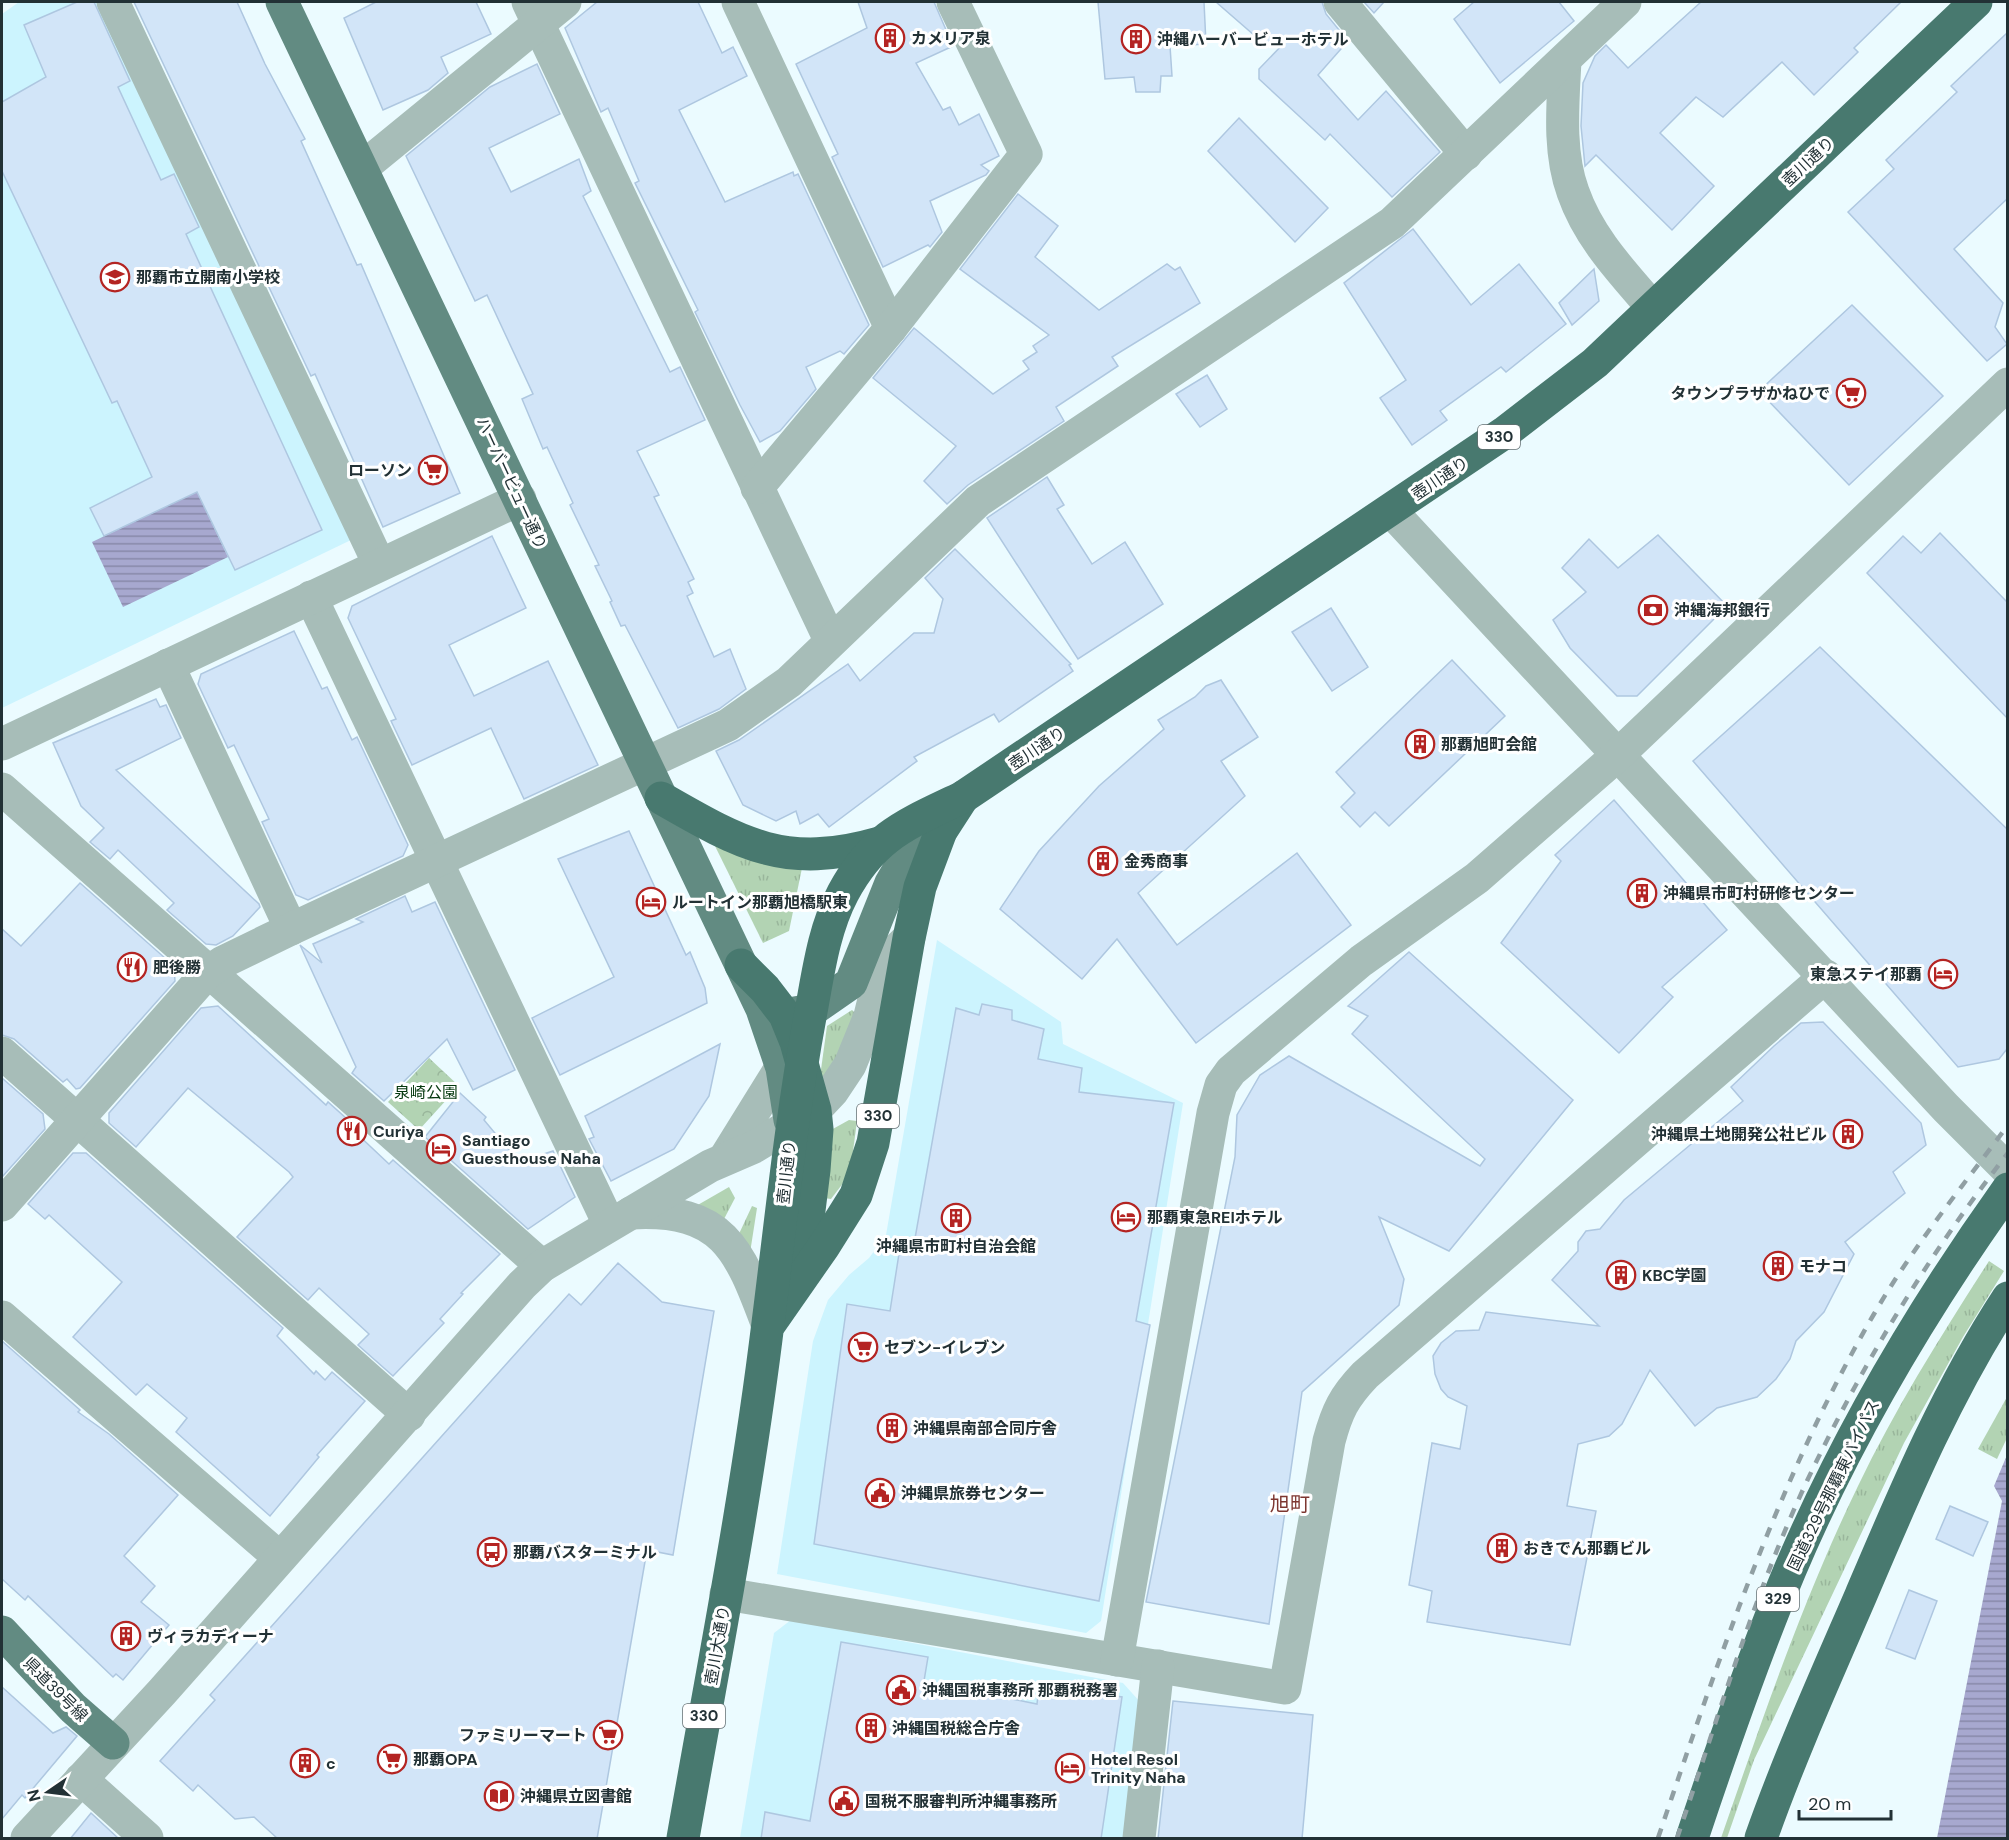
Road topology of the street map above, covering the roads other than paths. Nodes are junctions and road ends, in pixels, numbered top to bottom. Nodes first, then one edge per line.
1 (113, 2) edge
2 (282, 2) edge
3 (565, 2) edge
4 (738, 2) edge
5 (953, 2) edge
6 (1340, 2) edge
7 (1625, 2) edge
8 (1976, 2) edge
9 (533, 12) edge
10 (1565, 60) junction
11 (1466, 154) junction
12 (362, 168) junction
13 (1653, 308) junction
14 (891, 328) junction
15 (2007, 384) edge
16 (757, 488) junction
17 (520, 499) junction
18 (1391, 511) junction
19 (379, 564) junction
20 (311, 597) junction
21 (830, 640) junction
22 (168, 665) junction
23 (2, 744) edge
24 (1619, 754) junction
25 (645, 764) junction
26 (2, 789) edge
27 (963, 797) junction
28 (661, 798) junction
29 (942, 831) junction
30 (879, 843) junction
31 (438, 860) junction
32 (291, 928) junction
33 (909, 938) junction
34 (741, 965) joint
35 (208, 972) junction
36 (1826, 976) junction
37 (790, 1034) junction
38 (2, 1053) edge
39 (803, 1117) junction
40 (76, 1120) junction
41 (725, 1158) junction
42 (2007, 1170) edge
43 (2007, 1189) edge
44 (2, 1205) edge
45 (620, 1218) junction
46 (542, 1266) junction
47 (801, 1276) junction
48 (2007, 1298) edge
49 (2, 1317) edge
50 (768, 1326) junction
51 (409, 1416) junction
52 (280, 1558) junction
53 (726, 1594) junction
54 (2, 1632) edge
55 (1117, 1660) junction
56 (1158, 1666) junction
57 (113, 1743) junction
58 (81, 1779) junction
59 (27, 1839) edge
60 (147, 1839) edge
61 (683, 1839) edge
62 (1139, 1839) edge
63 (1692, 1839) edge
64 (1761, 1839) edge

1 - 19 street
2 - 12 main road, ハーバービュー通り
3 - 9 street
4 - 14 street
5 - 14 street
6 - 11 street
7 - 10 street
8 - 13 highway, 壺川通り / 330
9 - 12 street
9 - 16 street
10 - 11 street
10 - 13 street
11 - 21 street
12 - 17 main road, ハーバービュー通り
13 - 18 highway, 壺川通り / 330
14 - 16 street
15 - 24 street
16 - 21 street
17 - 19 street
17 - 25 main road, ハーバービュー通り
18 - 24 street
18 - 27 highway, 壺川通り / 330
19 - 20 street
20 - 22 street
20 - 31 street
21 - 25 street
22 - 23 street
22 - 32 street
24 - 36 street
24 - 55 street
25 - 28 main road, ハーバービュー通り
25 - 31 street
26 - 35 street
27 - 29 highway, 壺川通り / 330
27 - 30 highway, 壺川通り / 330
28 - 30 highway
28 - 34 main road, ハーバービュー通り
29 - 33 highway, 壺川通り / 330
29 - 37 main road
30 - 37 highway, 壺川通り / 330
31 - 32 street
31 - 45 street
32 - 35 street
33 - 39 street
33 - 47 highway, 壺川通り / 330
34 - 37 highway
35 - 40 street
35 - 46 street
36 - 42 street
36 - 56 street
37 - 39 highway, 壺川通り / 330
37 - 41 street
38 - 40 street
39 - 41 street
39 - 47 highway
39 - 50 highway, 壺川通り / 330
40 - 44 street
40 - 51 street
41 - 45 street
43 - 63 highway, 国道329号那覇東バイパス / 329
45 - 46 street
45 - 50 street
46 - 51 street
47 - 50 highway, 壺川通り / 330
48 - 64 highway
49 - 52 street
50 - 53 highway, 壺川通り / 330
51 - 52 street
52 - 57 street
53 - 55 street
53 - 61 highway, 壺川大通り / 330
54 - 57 main road, 県道39号線
55 - 56 street
56 - 62 street
57 - 58 street
58 - 59 street
58 - 60 street

